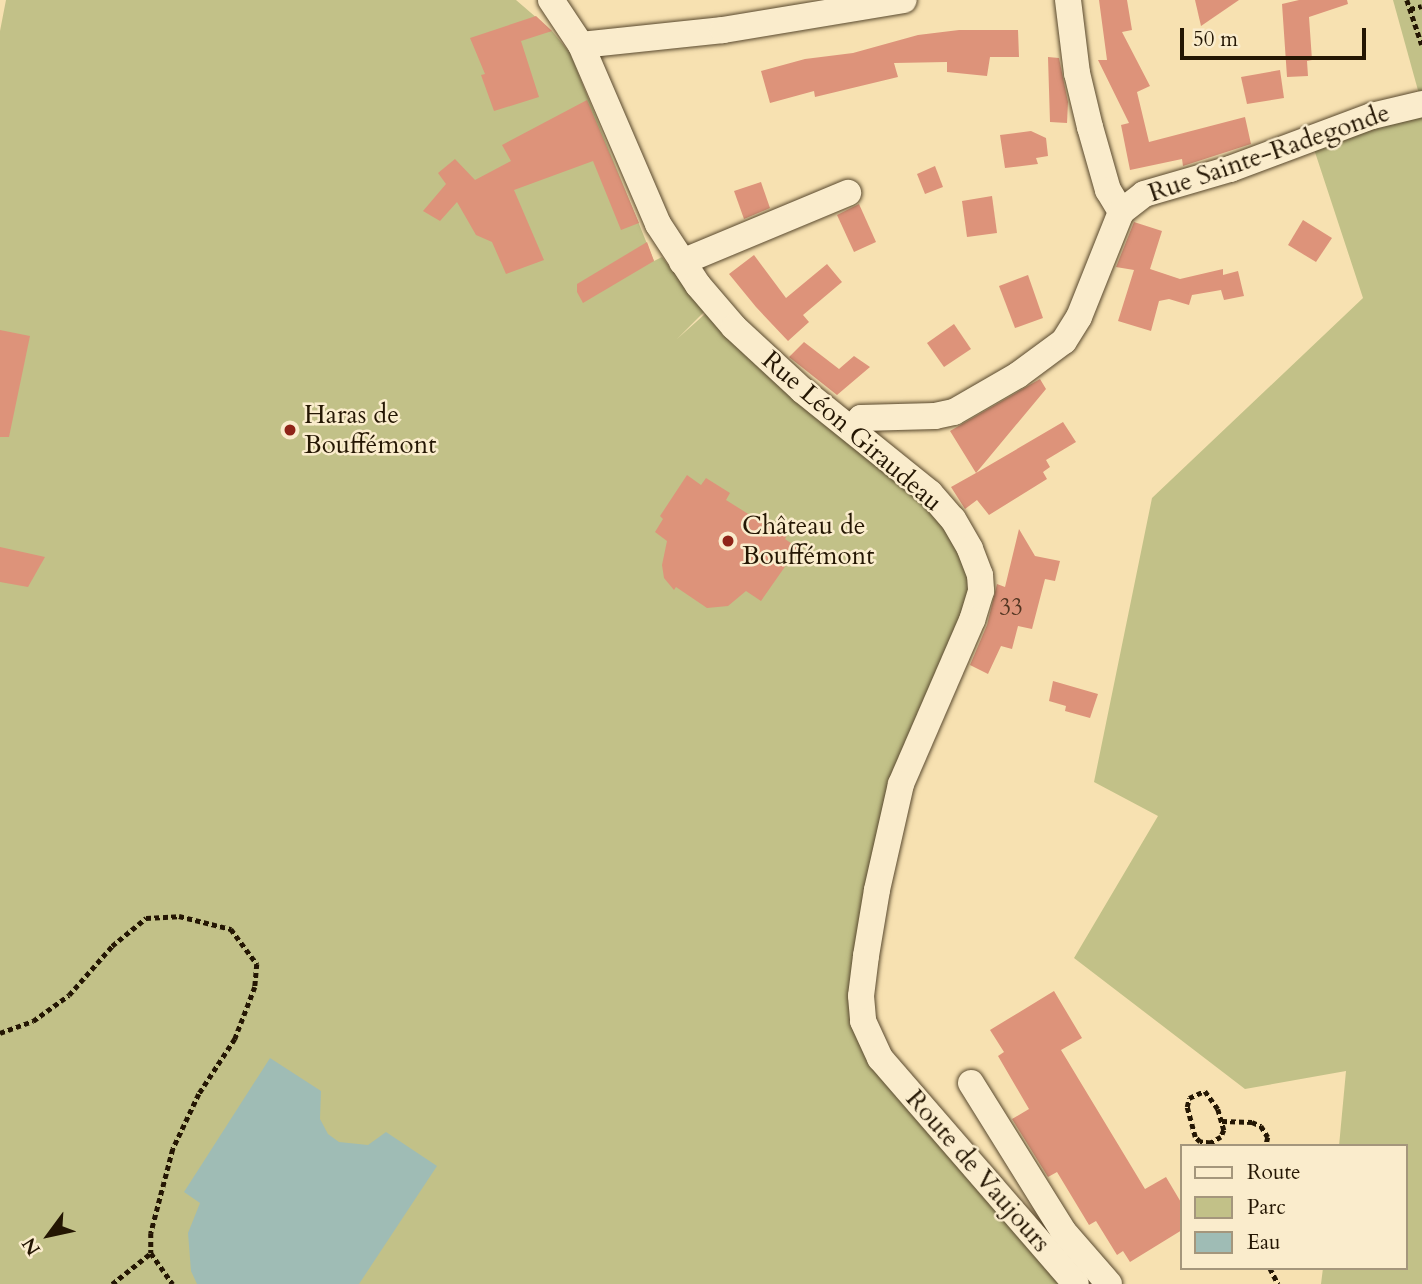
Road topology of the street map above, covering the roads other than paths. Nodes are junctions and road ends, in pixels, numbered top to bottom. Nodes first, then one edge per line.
1 (551, 0) edge
2 (904, 0) edge
3 (1068, 0) edge
4 (581, 45) junction
5 (1422, 104) edge
6 (848, 193) dead end
7 (1121, 212) junction
8 (682, 262) junction
9 (852, 428) junction
10 (880, 1058) joint
11 (971, 1083) dead end
12 (1076, 1284) edge
13 (1109, 1284) edge

1 - 4 street, Rue Léon Giraudeau
2 - 4 street
3 - 7 street
4 - 8 street, Rue Léon Giraudeau
5 - 7 street, Rue Sainte-Radegonde
6 - 8 street
7 - 9 street, Rue Sainte-Radegonde
8 - 9 street, Rue Léon Giraudeau
9 - 10 street, Rue Léon Giraudeau
10 - 12 street, Route de Vaujours
11 - 13 street

